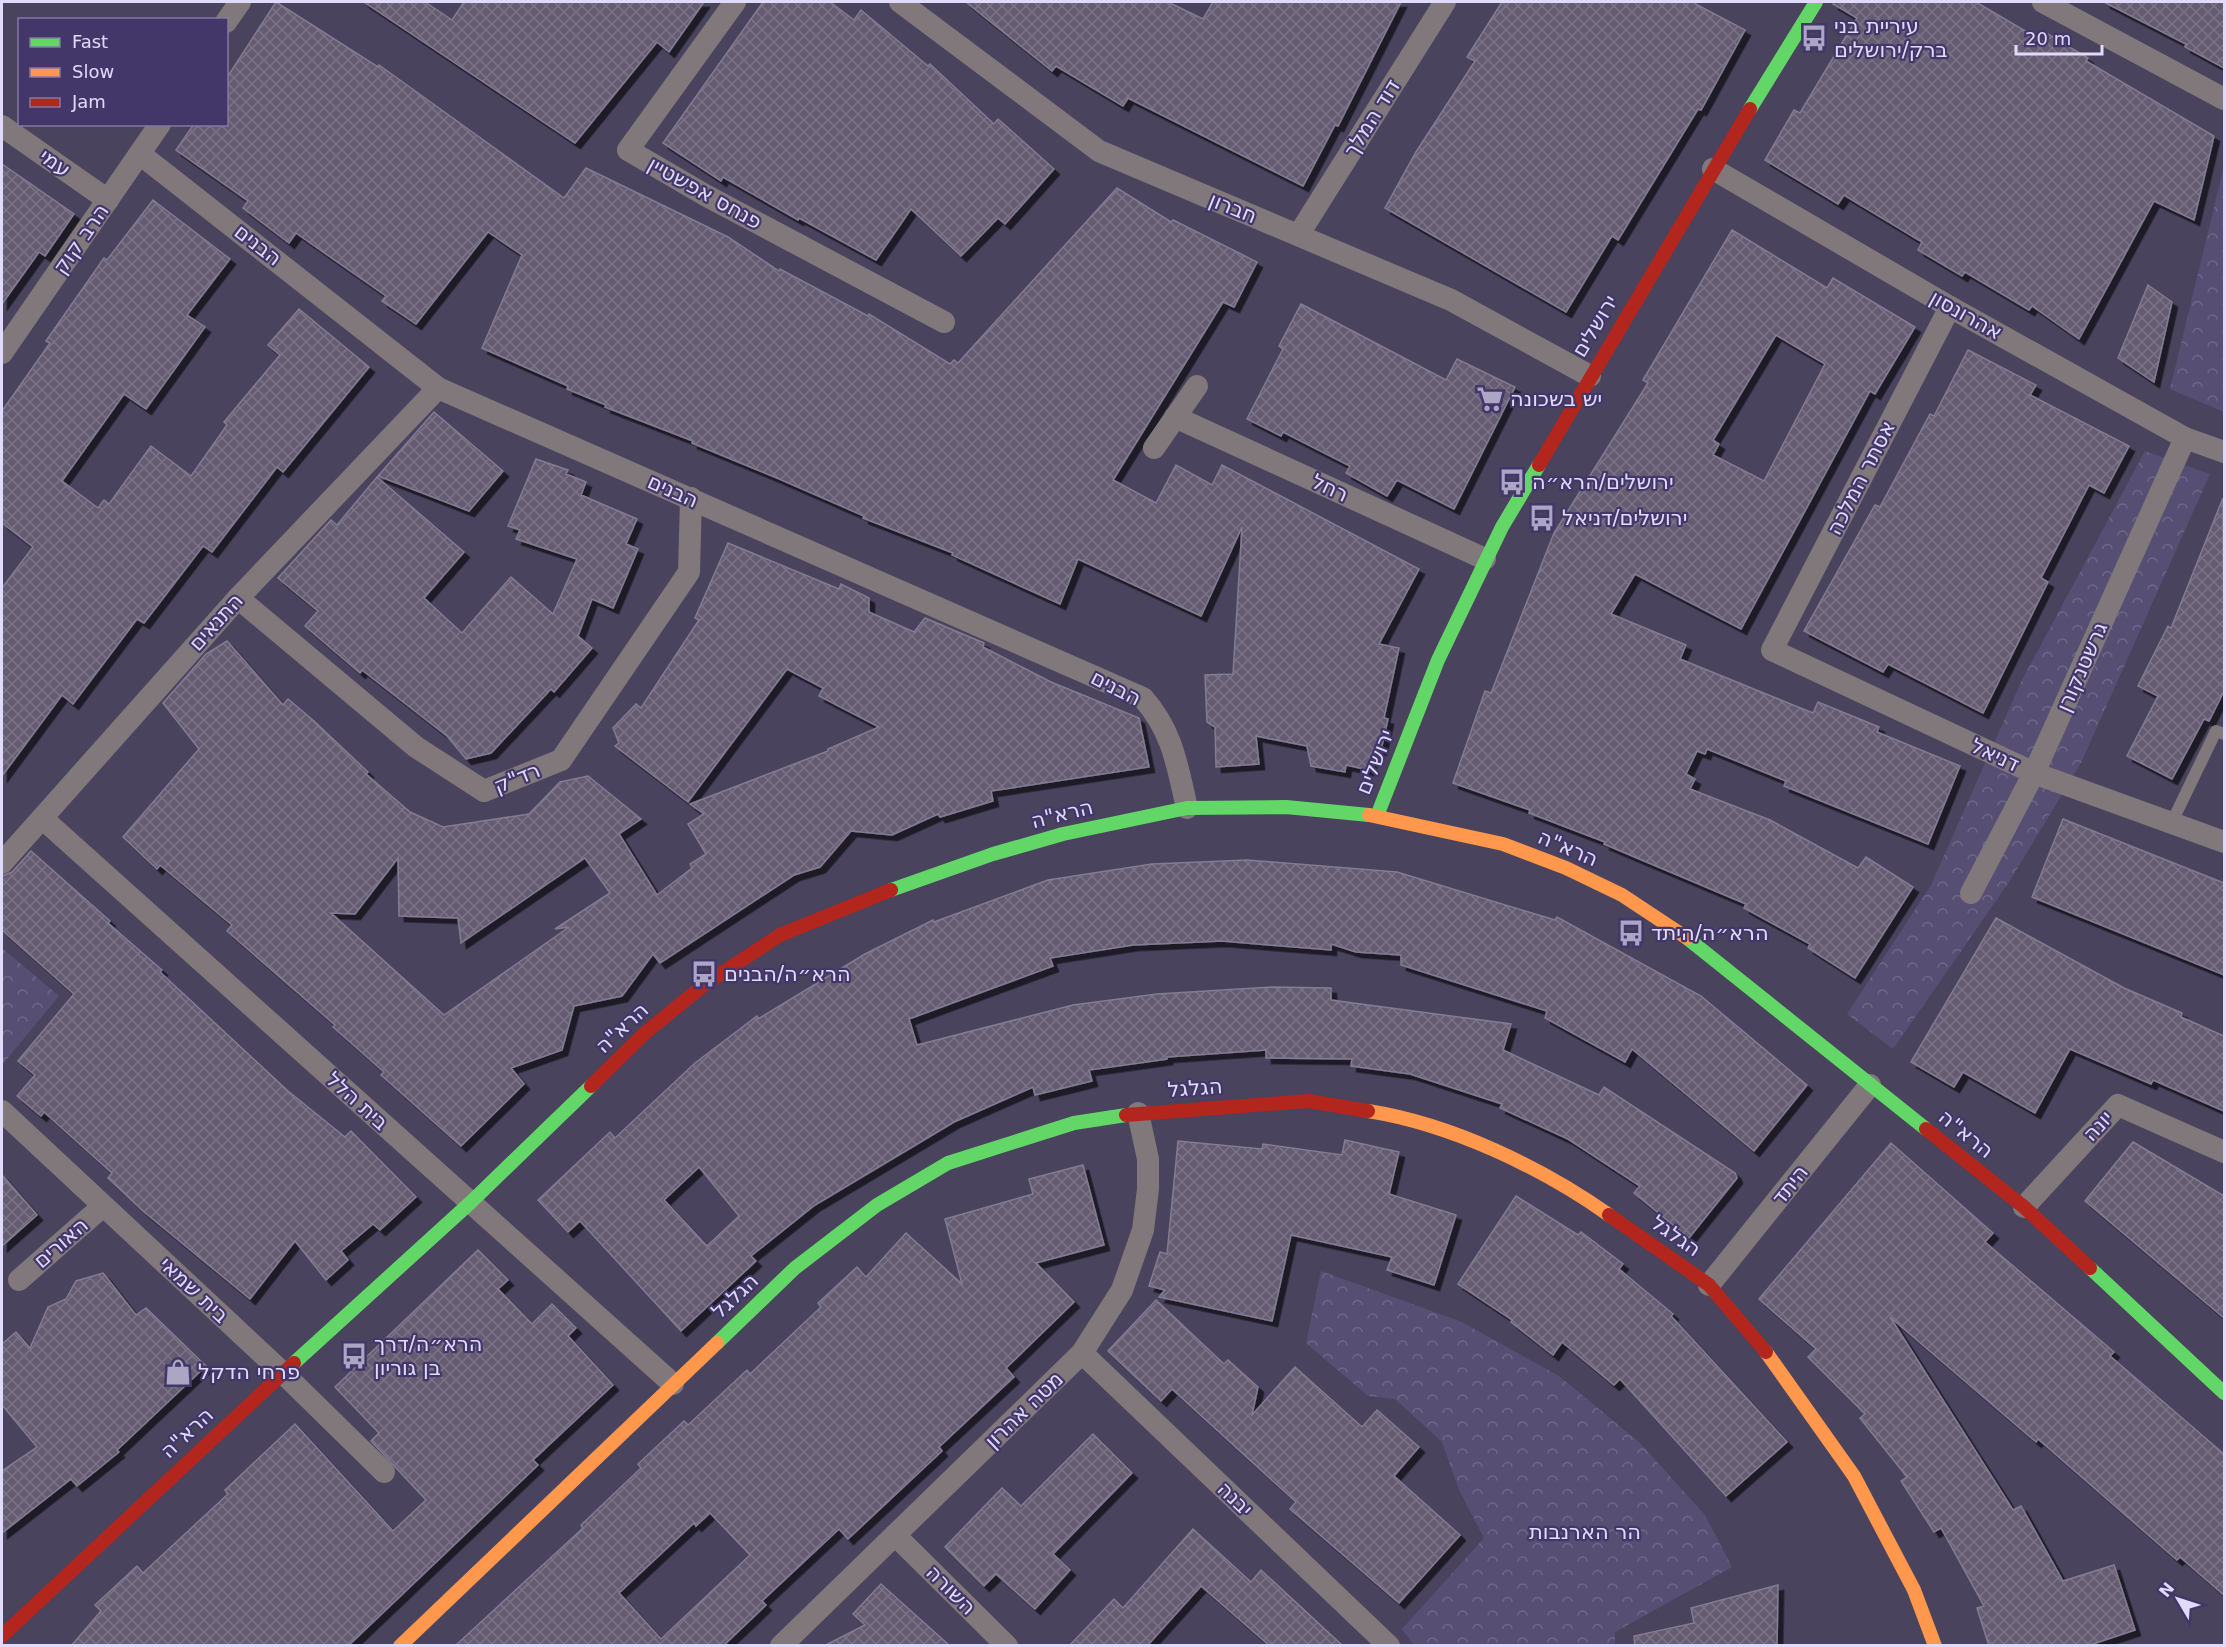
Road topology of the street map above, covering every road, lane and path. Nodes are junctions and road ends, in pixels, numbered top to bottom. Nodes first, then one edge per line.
1 (240, 2) edge
2 (735, 2) edge
3 (900, 2) edge
4 (1445, 2) edge
5 (1816, 2) edge
6 (2043, 2) edge
7 (228, 19) edge
8 (2224, 99) edge
9 (2, 126) edge
10 (159, 126) edge
11 (140, 154) junction
12 (1713, 169) junction
13 (108, 200) junction
14 (1299, 234) junction
15 (1950, 307) junction
16 (944, 322) dead end
17 (2, 352) edge
18 (1590, 376) junction
19 (1197, 386) dead end
20 (438, 388) junction
21 (1175, 417) junction
22 (2185, 438) junction
23 (1154, 448) dead end
24 (2224, 452) edge
25 (691, 498) junction
26 (1485, 559) junction
27 (238, 598) junction
28 (1772, 650) joint
29 (2224, 734) edge
30 (2034, 773) junction
31 (1187, 808) junction
32 (1377, 816) junction
33 (42, 818) junction
34 (2171, 824) junction
35 (2224, 842) edge
36 (2, 863) edge
37 (1971, 893) dead end
38 (1870, 1085) junction
39 (2, 1111) edge
40 (1138, 1113) junction
41 (2224, 1152) edge
42 (470, 1203) junction
43 (103, 1206) junction
44 (2024, 1207) junction
45 (19, 1280) dead end
46 (1709, 1285) junction
47 (1082, 1353) junction
48 (282, 1373) junction
49 (673, 1384) junction
50 (2224, 1393) edge
51 (384, 1472) dead end
52 (895, 1535) junction
53 (2, 1636) edge
54 (400, 1646) edge
55 (781, 1646) edge
56 (1007, 1646) edge
57 (1389, 1646) edge
58 (1935, 1646) edge

1 - 7 street
2 - 16 street, פנחס אפשטיין
3 - 14 street, חברון
4 - 14 street, דוד המלך
5 - 12 street, ירושלים
6 - 8 street
9 - 13 street, עמי
10 - 11 street, הרב קוק
11 - 13 street, הרב קוק
11 - 20 street, הבנים
12 - 15 street, אהרונסון
12 - 18 street, ירושלים
13 - 17 street, הרב קוק
14 - 18 street, חברון
15 - 22 street, אהרונסון
15 - 28 street, אסתר המלכה
18 - 26 street, ירושלים
19 - 21 street
20 - 25 street, הבנים
20 - 27 street, התנאים
21 - 23 street
21 - 26 street, רחל
22 - 24 street, אהרונסון
22 - 30 street, גרשטנקורן
25 - 27 street, רד"ק
25 - 31 street, הבנים
26 - 32 street, ירושלים
27 - 33 street, התנאים
28 - 30 street, דניאל
29 - 34 lane
30 - 34 street, דניאל
30 - 37 street, גרשטנקורן
31 - 32 street, הרא"ה
31 - 42 street, הרא"ה
32 - 38 street, הרא"ה
33 - 36 street, התנאים
33 - 42 street, בית הלל
34 - 35 street, דניאל
38 - 44 street, הרא"ה
38 - 46 street, היתד
39 - 43 street, בית שמאי
40 - 46 street, הגלגל
40 - 47 street, מטה אהרון
40 - 49 street, הגלגל
41 - 44 street, יונה
42 - 48 street, הרא"ה
42 - 49 street, בית הלל
43 - 45 street, האורים
43 - 48 street, בית שמאי
44 - 50 street, הרא"ה
46 - 58 street, הגלגל
47 - 52 street, מטה אהרון
47 - 57 street, יבנה
48 - 51 street, בית שמאי
48 - 53 street, הרא"ה
49 - 54 street, הגלגל
52 - 55 street, מטה אהרון
52 - 56 street, השורה

